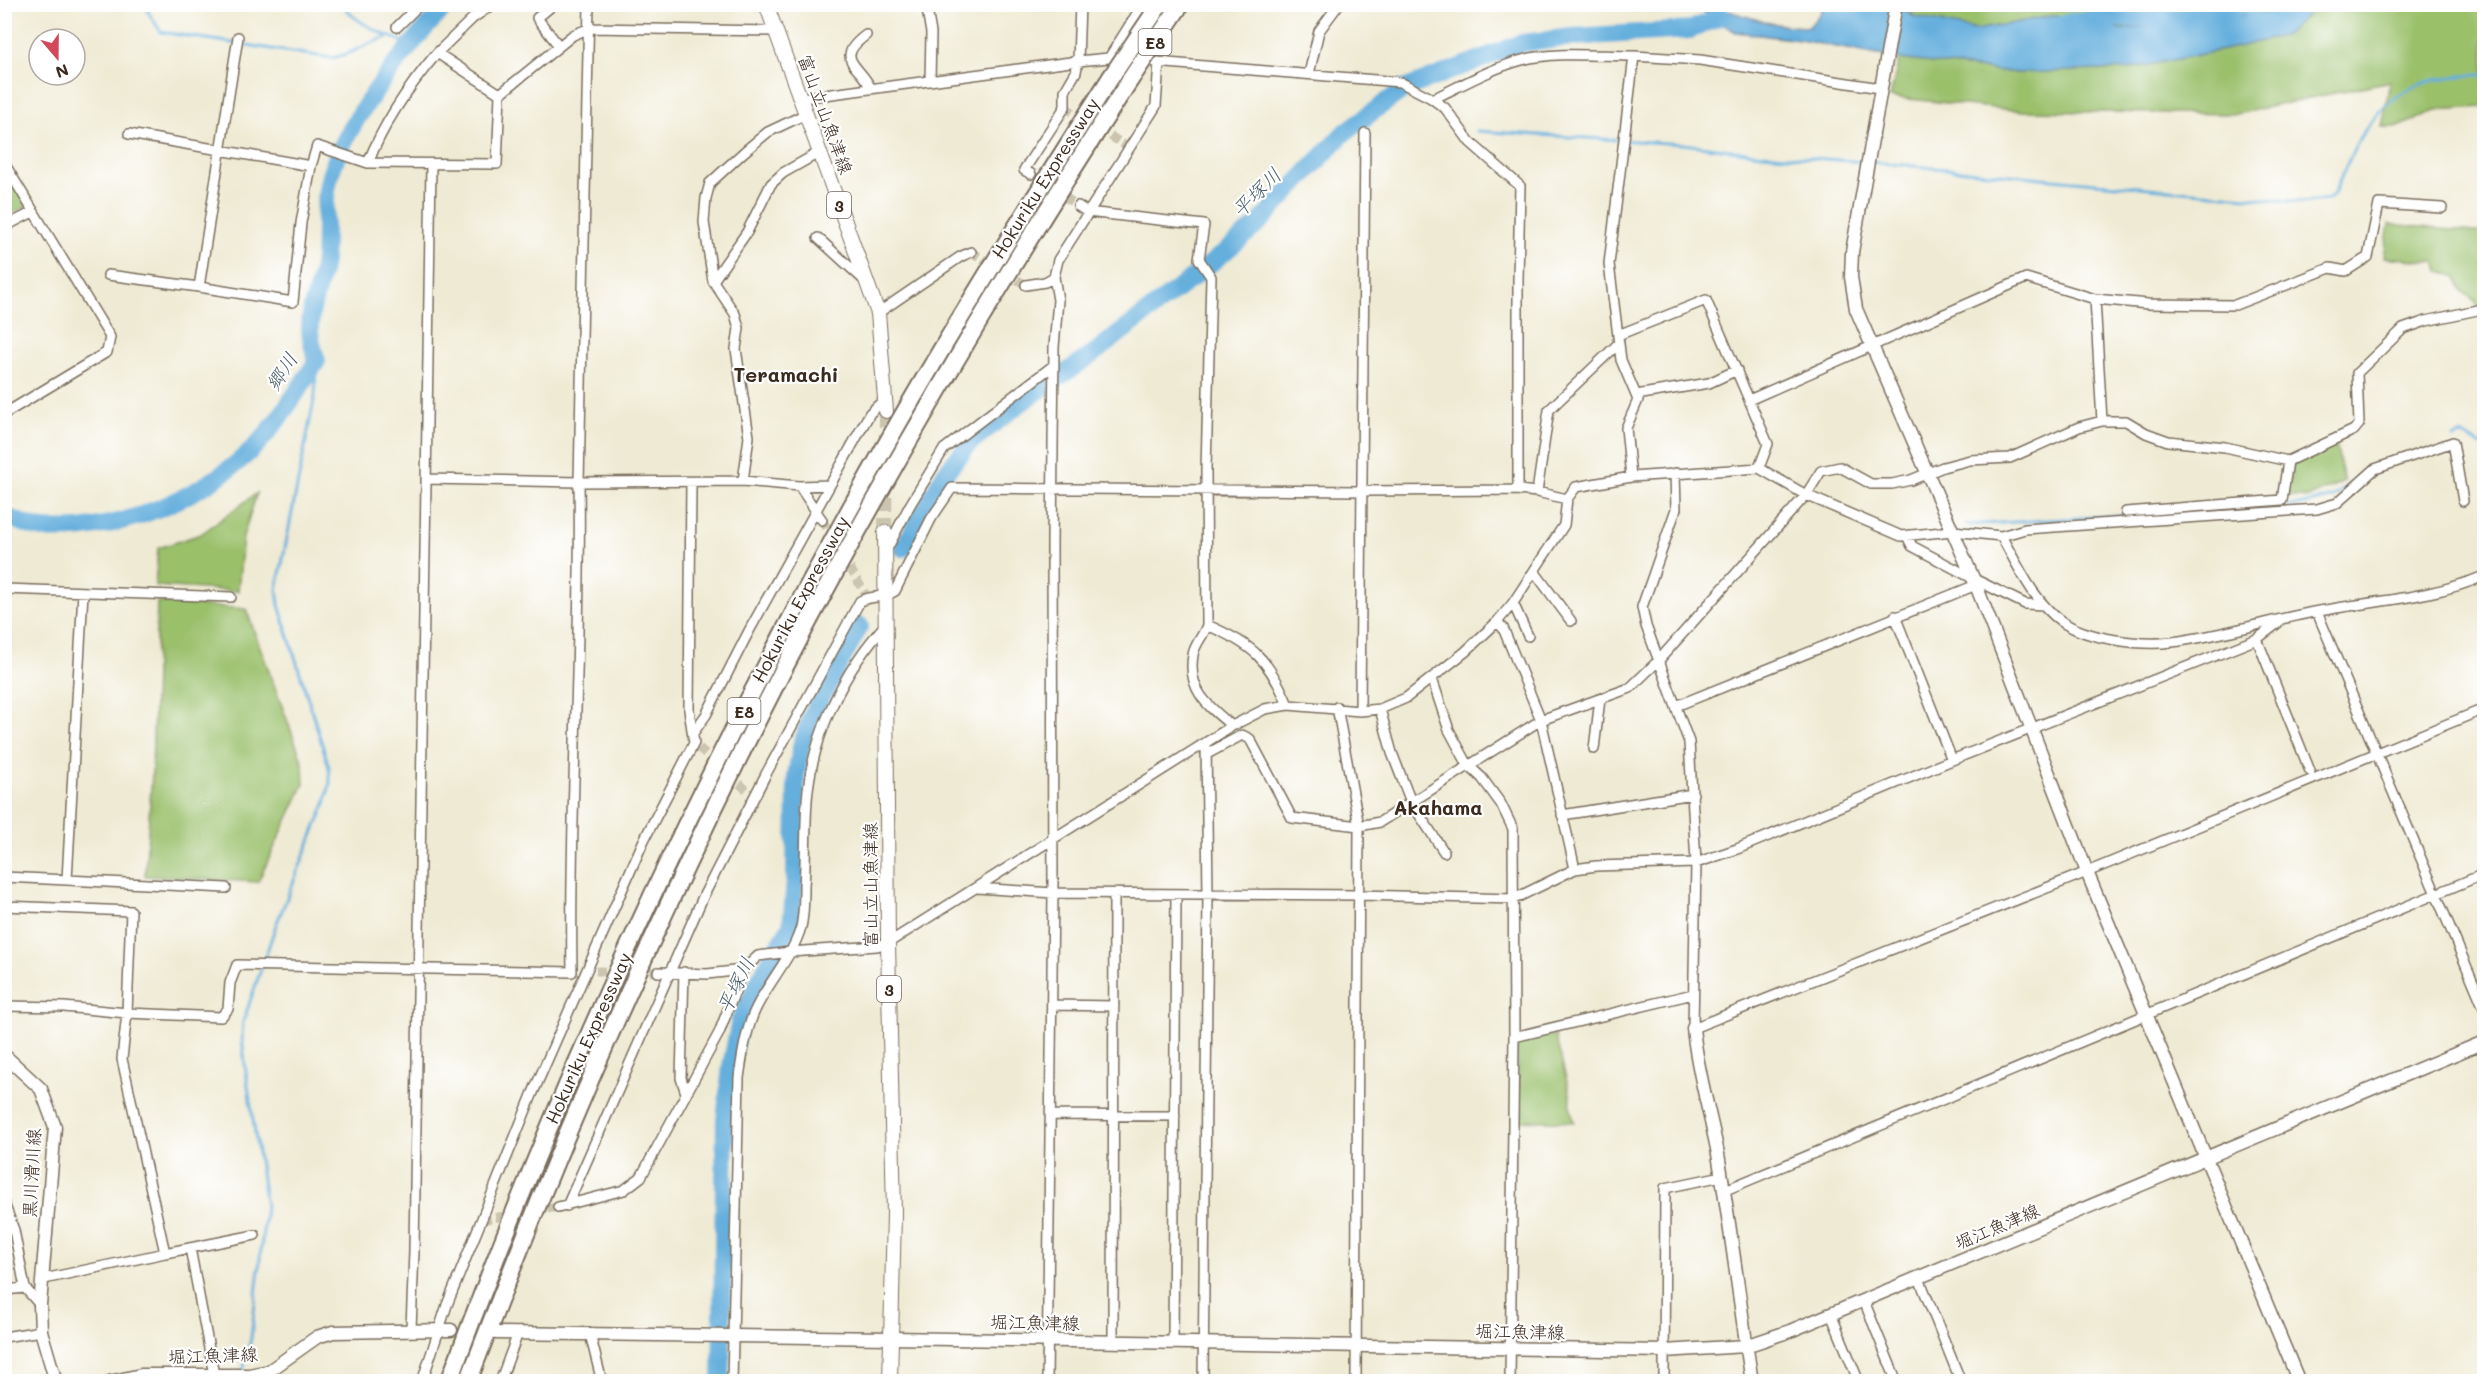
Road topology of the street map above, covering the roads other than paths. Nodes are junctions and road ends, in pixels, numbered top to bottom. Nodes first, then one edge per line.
1 (420, 4) edge
2 (493, 4) edge
3 (554, 4) edge
4 (589, 4) edge
5 (766, 4) edge
6 (926, 4) edge
7 (1080, 4) edge
8 (1143, 4) edge
9 (1160, 4) edge
10 (1181, 4) edge
11 (1339, 4) edge
12 (1896, 4) edge
13 (397, 27) dead end
14 (590, 28) junction
15 (777, 31) junction
16 (866, 36) dead end
17 (238, 37) dead end
18 (560, 46) junction
19 (437, 53) junction
20 (1634, 56) junction
21 (1109, 58) junction
22 (1078, 61) junction
23 (1159, 62) junction
24 (1309, 74) junction
25 (930, 81) junction
26 (1881, 85) junction
27 (871, 89) junction
28 (500, 94) junction
29 (802, 98) junction
30 (1431, 98) junction
31 (806, 114) junction
32 (1365, 133) dead end
33 (129, 134) dead end
34 (220, 151) junction
35 (820, 152) junction
36 (4, 163) edge
37 (368, 163) junction
38 (431, 165) junction
39 (311, 166) junction
40 (1031, 174) dead end
41 (1078, 206) tunnel mouth
42 (2442, 208) dead end
43 (33, 212) junction
44 (1087, 212) junction
45 (4, 227) edge
46 (818, 238) dead end
47 (971, 252) dead end
48 (108, 274) dead end
49 (1054, 277) junction
50 (713, 281) junction
51 (868, 284) junction
52 (1026, 285) dead end
53 (200, 287) junction
54 (2095, 298) junction
55 (2477, 310) dead end
56 (879, 313) junction
57 (1619, 339) junction
58 (1871, 346) junction
59 (1054, 364) junction
60 (1737, 370) junction
61 (1636, 395) junction
62 (1749, 400) junction
63 (885, 405) joint
64 (4, 414) edge
65 (2102, 422) junction
66 (2288, 461) junction
67 (1759, 468) junction
68 (1927, 472) junction
69 (1675, 473) junction
70 (1631, 477) junction
71 (427, 479) junction
72 (743, 481) junction
73 (579, 482) junction
74 (691, 483) junction
75 (830, 485) junction
76 (799, 486) junction
77 (1053, 490) junction
78 (1206, 490) junction
79 (1518, 490) junction
80 (1361, 491) junction
81 (1536, 492) junction
82 (1806, 495) junction
83 (1567, 499) junction
84 (2463, 501) dead end
85 (2126, 512) dead end
86 (819, 516) junction
87 (1953, 531) junction
88 (885, 532) tunnel mouth
89 (1907, 536) junction
90 (2001, 536) junction
91 (885, 553) junction
92 (1534, 571) junction
93 (2484, 576) edge
94 (1975, 582) junction
95 (4, 589) edge
96 (83, 592) junction
97 (231, 597) dead end
98 (886, 597) junction
99 (1512, 603) junction
100 (2044, 605) junction
101 (2317, 612) junction
102 (1895, 616) junction
103 (1571, 621) dead end
104 (2280, 621) junction
105 (1497, 622) junction
106 (886, 624) junction
107 (1208, 625) junction
108 (1528, 636) dead end
109 (2257, 639) junction
110 (1659, 660) junction
111 (1432, 679) junction
112 (1599, 699) junction
113 (1288, 705) junction
114 (1677, 706) junction
115 (1337, 708) junction
116 (1380, 709) junction
117 (2484, 709) edge
118 (1360, 711) junction
119 (1541, 720) junction
120 (1232, 726) junction
121 (2031, 730) junction
122 (696, 741) junction
123 (1206, 744) junction
124 (1594, 749) dead end
125 (2377, 753) junction
126 (1206, 754) junction
127 (1952, 760) junction
128 (1468, 765) junction
129 (2310, 771) dead end
130 (1693, 794) junction
131 (1411, 802) junction
132 (1562, 815) junction
133 (1359, 826) junction
134 (1051, 842) junction
135 (1444, 852) dead end
136 (1696, 863) junction
137 (1575, 869) junction
138 (2087, 872) junction
139 (2484, 874) edge
140 (4, 877) edge
141 (67, 880) junction
142 (226, 888) dead end
143 (977, 888) junction
144 (1053, 892) junction
145 (1114, 894) junction
146 (1176, 894) junction
147 (1208, 894) junction
148 (2437, 894) junction
149 (1359, 895) junction
150 (1514, 899) junction
151 (4, 906) edge
152 (888, 943) junction
153 (790, 952) junction
154 (418, 969) junction
155 (743, 970) junction
156 (596, 971) tunnel mouth
157 (670, 971) junction
158 (572, 972) junction
159 (585, 972) junction
160 (658, 972) tunnel mouth
161 (684, 972) junction
162 (1693, 994) junction
163 (1052, 1005) junction
164 (4, 1006) edge
165 (1114, 1006) junction
166 (2484, 1008) edge
167 (127, 1013) junction
168 (2146, 1015) junction
169 (1693, 1028) junction
170 (1514, 1037) junction
171 (2484, 1042) edge
172 (4, 1055) edge
173 (686, 1093) junction
174 (1050, 1115) junction
175 (1114, 1116) junction
176 (1174, 1116) junction
177 (2205, 1158) junction
178 (1722, 1176) junction
179 (1723, 1191) junction
180 (4, 1203) edge
181 (255, 1235) dead end
182 (189, 1248) junction
183 (165, 1253) junction
184 (1919, 1278) junction
185 (44, 1279) junction
186 (25, 1288) junction
187 (4, 1290) edge
188 (1864, 1300) junction
189 (40, 1305) junction
190 (1831, 1314) junction
191 (411, 1329) junction
192 (446, 1330) junction
193 (41, 1331) junction
194 (518, 1333) junction
195 (496, 1334) dead end
196 (590, 1334) junction
197 (4, 1337) edge
198 (734, 1337) junction
199 (891, 1338) junction
200 (1049, 1340) junction
201 (1113, 1342) junction
202 (1173, 1343) junction
203 (1204, 1345) junction
204 (1746, 1346) junction
205 (1356, 1347) junction
206 (1510, 1348) junction
207 (1664, 1351) junction
208 (214, 1375) junction
209 (249, 1378) edge
210 (56, 1382) edge
211 (109, 1382) edge
212 (422, 1382) edge
213 (449, 1382) edge
214 (468, 1382) edge
215 (500, 1382) edge
216 (602, 1382) edge
217 (732, 1382) edge
218 (890, 1382) edge
219 (1047, 1382) edge
220 (1203, 1382) edge
221 (1356, 1382) edge
222 (1509, 1382) edge
223 (1664, 1382) edge
224 (1752, 1382) edge
225 (1859, 1382) edge
226 (1897, 1382) edge
227 (1961, 1382) edge
228 (2299, 1382) edge

1 - 13 street
2 - 19 street
3 - 18 street
4 - 14 street
5 - 15 main road, 富山立山魚津線 / 3
6 - 25 street
7 - 22 street
8 - 21 street
9 - 213 highway, Hokuriku Expressway / E8, bridge
10 - 214 highway, Hokuriku Expressway / E8, bridge
11 - 24 street
12 - 26 main road
14 - 15 street
14 - 18 street
14 - 73 street
15 - 29 main road, 富山立山魚津線 / 3
16 - 27 street
17 - 34 street
18 - 28 street
19 - 28 street
19 - 37 street
20 - 26 street
20 - 30 street
20 - 57 street
21 - 22 street
21 - 23 street
22 - 25 street
22 - 40 street
23 - 24 street
23 - 44 street
24 - 30 street
25 - 27 street
26 - 58 main road
27 - 29 street
28 - 38 street
29 - 31 main road, 富山立山魚津線 / 3
30 - 79 street
31 - 35 main road, 富山立山魚津線 / 3
31 - 50 street
32 - 80 street
33 - 34 street
34 - 39 street
34 - 53 street
35 - 50 street
35 - 51 main road, 富山立山魚津線 / 3
36 - 43 street
37 - 38 street
37 - 39 street
38 - 71 street
39 - 53 street
41 - 44 street
42 - 54 street
43 - 45 street
43 - 64 street
44 - 49 street
44 - 78 street
46 - 51 street
47 - 56 street
48 - 53 street
49 - 52 street
49 - 59 street
50 - 72 street
51 - 56 main road, 富山立山魚津線 / 3
54 - 58 street
54 - 65 street
55 - 66 street
56 - 63 main road, 富山立山魚津線 / 3
57 - 60 street
57 - 61 street
57 - 81 street
58 - 62 street
58 - 68 main road
59 - 77 street
59 - 91 street
60 - 61 street
60 - 62 street
61 - 70 street
62 - 67 street
63 - 75 street
65 - 66 street
65 - 68 street
66 - 85 street
67 - 69 street
67 - 82 street
68 - 82 street
68 - 87 main road
69 - 70 street
69 - 110 street
70 - 83 street
71 - 73 street
71 - 154 street
72 - 74 street
72 - 76 street
73 - 74 street
73 - 158 street
74 - 122 street
75 - 76 street
75 - 86 street
76 - 86 street
77 - 78 street
77 - 98 street
77 - 134 street
78 - 80 street
78 - 107 street
79 - 80 street
79 - 81 street
80 - 118 street
81 - 83 street
82 - 89 street
82 - 110 street
83 - 92 street
84 - 90 street
86 - 122 street
87 - 89 street
87 - 90 street
87 - 94 main road
88 - 91 main road, 富山立山魚津線 / 3
89 - 94 street
90 - 100 street
91 - 98 main road, 富山立山魚津線 / 3
92 - 99 street
92 - 103 street
93 - 101 street
94 - 100 street
94 - 102 street
94 - 121 main road
95 - 96 street
96 - 97 street
96 - 141 street
98 - 106 main road, 富山立山魚津線 / 3
98 - 157 street
99 - 105 street
99 - 108 street
100 - 104 street
101 - 104 street
101 - 125 street
102 - 114 street
102 - 127 street
104 - 109 street
105 - 111 street
105 - 119 street
106 - 152 main road, 富山立山魚津線 / 3
106 - 153 street
107 - 113 street
107 - 120 street
109 - 121 street
109 - 129 street
110 - 112 street
110 - 114 street
111 - 116 street
111 - 128 street
112 - 119 street
112 - 124 street
113 - 115 street
113 - 120 street
114 - 130 street
115 - 118 street
115 - 133 street
116 - 118 street
116 - 131 street
117 - 125 street
119 - 128 street
119 - 132 street
120 - 123 street
121 - 127 street
121 - 138 main road
122 - 159 street
123 - 126 street
123 - 134 street
125 - 138 street
125 - 148 street
126 - 133 street
126 - 147 street
127 - 136 street
128 - 131 street
128 - 150 street
130 - 132 street
130 - 136 street
131 - 133 street
131 - 135 street
132 - 137 street
133 - 149 street
134 - 143 street
134 - 144 street
136 - 137 street
136 - 162 street
137 - 150 street
138 - 168 main road
138 - 169 street
139 - 148 street
140 - 141 street
141 - 142 street
143 - 144 street
143 - 152 street
144 - 145 street
144 - 163 street
145 - 146 street
145 - 165 street
146 - 147 street
146 - 176 street
147 - 149 street
147 - 203 street
148 - 166 street
148 - 168 street
149 - 150 street
149 - 205 street
150 - 170 street
151 - 167 street
152 - 153 street
152 - 199 main road, 富山立山魚津線 / 3
153 - 155 street
153 - 198 street
154 - 158 street
154 - 167 street
154 - 191 street
155 - 161 street
155 - 173 street
156 - 159 street
157 - 160 street
157 - 161 street
157 - 173 street
158 - 159 street
159 - 192 street
161 - 173 street
162 - 169 street
162 - 170 street
163 - 165 street
163 - 174 street
164 - 167 street
165 - 175 street
167 - 183 street
168 - 177 main road
168 - 179 street
169 - 178 main road
170 - 206 street
171 - 177 main road, 堀江魚津線
172 - 185 main road, 黒川滑川線
174 - 175 street
174 - 200 street
175 - 176 street
175 - 201 street
176 - 202 street
177 - 184 main road, 堀江魚津線
177 - 228 main road
178 - 179 main road
178 - 207 street
179 - 204 main road
180 - 186 street
181 - 182 street
182 - 183 street
182 - 208 street
183 - 185 street
184 - 188 main road, 堀江魚津線
184 - 227 street
185 - 189 main road, 黒川滑川線
186 - 187 street
186 - 189 street
188 - 190 main road, 堀江魚津線
188 - 226 street
189 - 193 main road, 黒川滑川線
190 - 204 main road, 堀江魚津線
190 - 225 street
191 - 192 main road, 堀江魚津線
191 - 209 main road, 堀江魚津線
192 - 212 street
193 - 197 street
193 - 210 main road, 黒川滑川線
194 - 195 main road, 堀江魚津線
194 - 196 main road, 堀江魚津線
194 - 215 street
196 - 198 main road, 堀江魚津線
196 - 216 street
198 - 199 main road, 堀江魚津線
198 - 217 street
199 - 200 main road, 堀江魚津線
199 - 218 main road, 富山立山魚津線 / 3
200 - 201 main road, 堀江魚津線
200 - 219 street
201 - 202 main road, 堀江魚津線
202 - 203 main road, 堀江魚津線
203 - 205 main road, 堀江魚津線
203 - 220 street
204 - 207 main road, 堀江魚津線
204 - 224 main road
205 - 206 main road, 堀江魚津線
205 - 221 street
206 - 207 main road, 堀江魚津線
206 - 222 street
207 - 223 street
208 - 209 main road, 堀江魚津線
208 - 211 main road, 堀江魚津線

